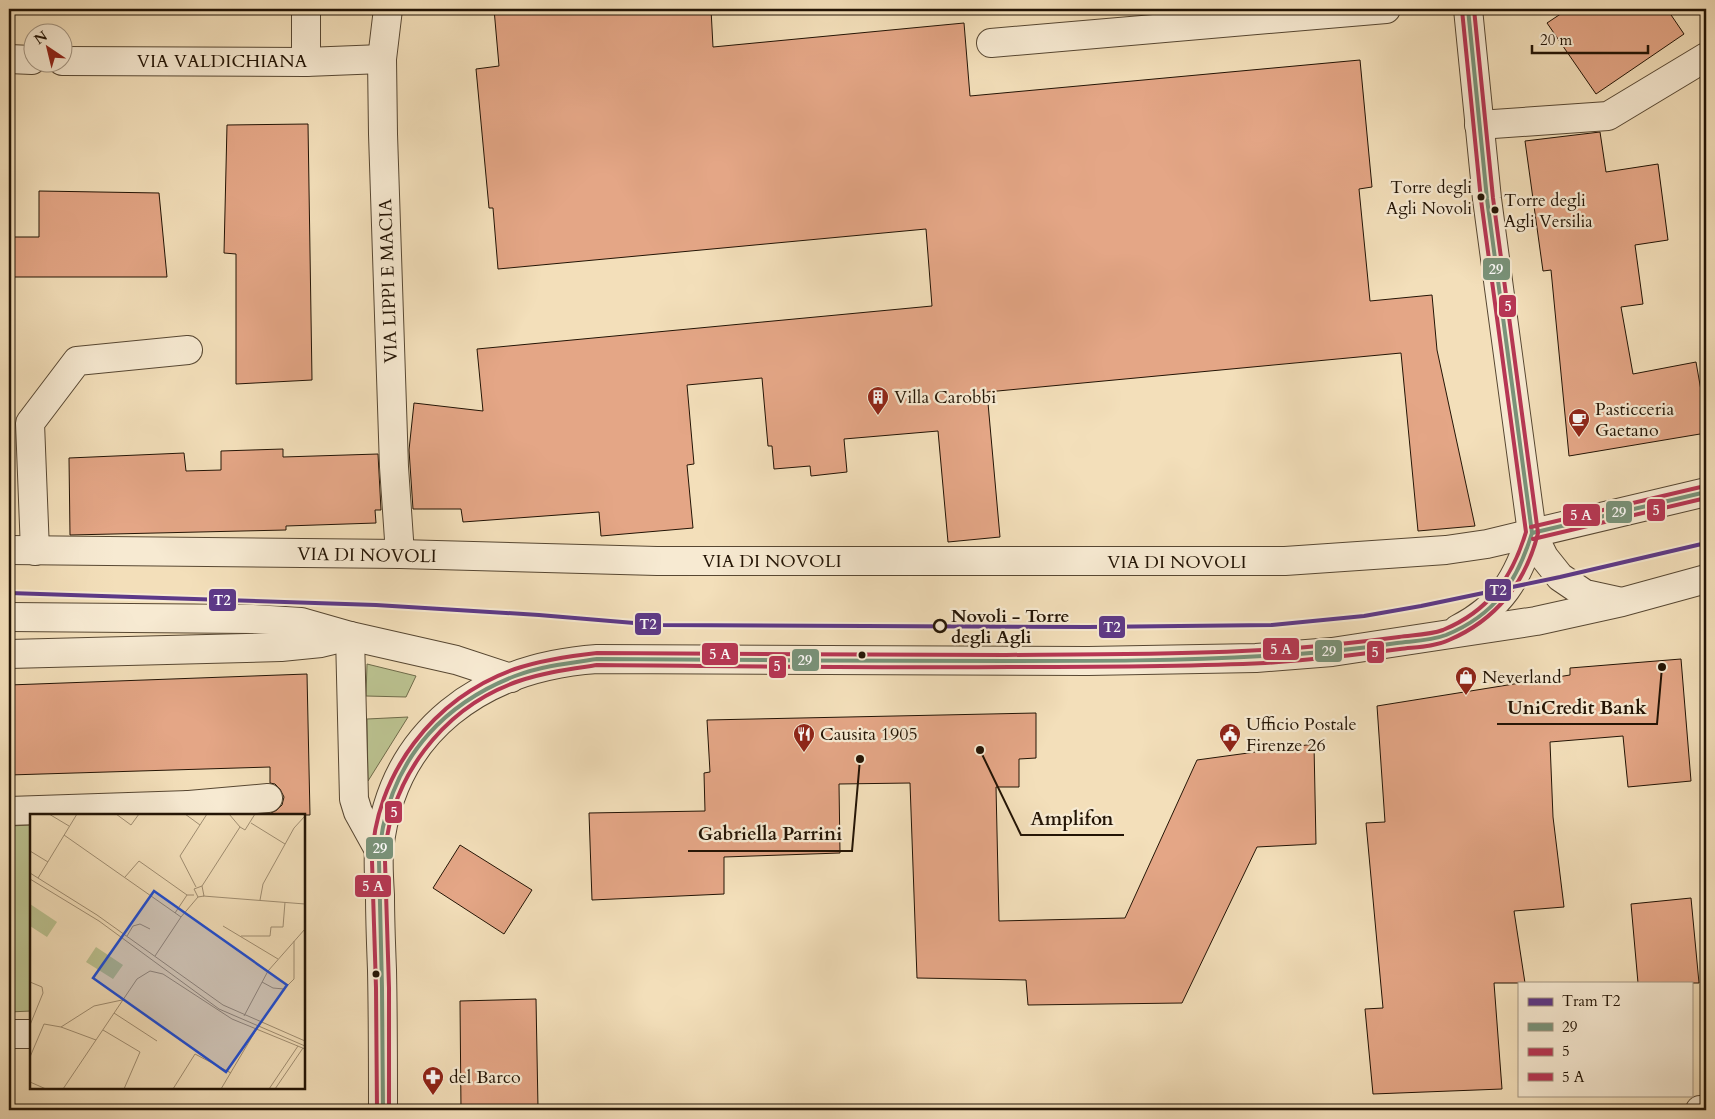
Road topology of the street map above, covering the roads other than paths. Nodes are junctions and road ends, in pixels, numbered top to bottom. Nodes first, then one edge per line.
1 (306, 9) edge
2 (388, 9) edge
3 (1386, 9) edge
4 (1468, 9) edge
5 (991, 43) dead end
6 (1706, 57) edge
7 (9, 59) edge
8 (22, 60) edge
9 (382, 60) junction
10 (72, 61) edge
11 (306, 62) junction
12 (1479, 125) junction
13 (188, 350) dead end
14 (1706, 492) edge
15 (1532, 532) junction
16 (22, 551) edge
17 (400, 554) junction
18 (1706, 579) edge
19 (1622, 602) junction
20 (9, 617) edge
21 (350, 636) junction
22 (1444, 636) junction
23 (9, 654) edge
24 (511, 678) junction
25 (268, 798) dead end
26 (189, 810) edge
27 (9, 811) edge
28 (379, 850) junction
29 (9, 1034) edge
30 (30, 1034) edge
31 (383, 1110) edge
32 (1700, 1110) edge
33 (1706, 1110) edge

1 - 11 street
2 - 9 street, VIA LIPPI E MACIA
3 - 5 street
4 - 12 street
6 - 12 street
7 - 8 street
9 - 11 street, VIA VALDICHIANA
9 - 17 street, VIA LIPPI E MACIA
10 - 11 street, VIA VALDICHIANA
12 - 15 street
13 - 16 street
14 - 15 street, VIA DI NOVOLI
15 - 17 street, VIA DI NOVOLI
15 - 19 street
15 - 22 street
16 - 17 street, VIA DI NOVOLI
18 - 19 street
19 - 22 street
20 - 21 street
21 - 23 street
21 - 24 street
21 - 28 street
22 - 24 street
24 - 28 street
25 - 26 street
26 - 27 street
28 - 31 street
29 - 30 street
32 - 33 street

